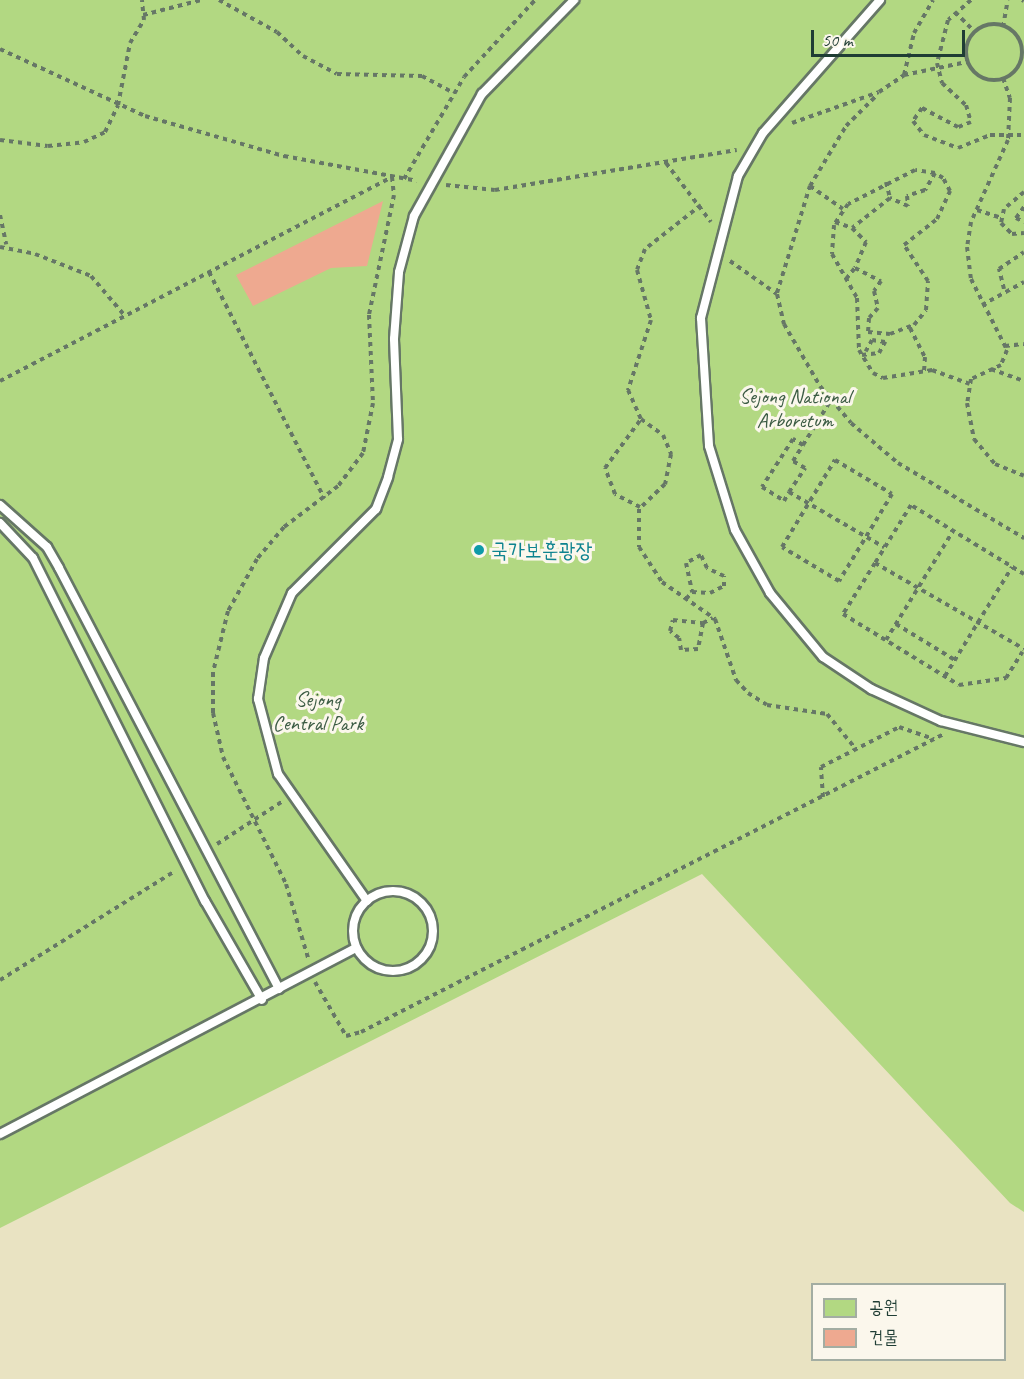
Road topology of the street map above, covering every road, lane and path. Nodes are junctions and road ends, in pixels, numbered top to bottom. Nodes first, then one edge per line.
1 (142, 0) edge
2 (201, 0) edge
3 (219, 0) edge
4 (535, 0) edge
5 (574, 0) edge
6 (880, 0) edge
7 (933, 0) edge
8 (971, 0) edge
9 (1008, 0) edge
10 (955, 12) junction
11 (143, 15) junction
12 (1003, 27) junction
13 (975, 32) junction
14 (0, 49) edge
15 (968, 62) junction
16 (938, 70) junction
17 (904, 75) junction
18 (1003, 78) junction
19 (879, 92) junction
20 (454, 93) junction
21 (118, 105) junction
22 (763, 133) junction
23 (1009, 133) junction
24 (1024, 135) edge
25 (0, 140) edge
26 (752, 147) junction
27 (666, 164) junction
28 (935, 173) junction
29 (392, 177) junction
30 (404, 179) junction
31 (886, 182) junction
32 (431, 183) junction
33 (810, 186) junction
34 (1024, 192) edge
35 (890, 198) junction
36 (701, 206) junction
37 (1024, 207) edge
38 (843, 208) junction
39 (977, 210) junction
40 (0, 215) edge
41 (1001, 218) junction
42 (835, 222) junction
43 (1024, 222) edge
44 (852, 228) junction
45 (1024, 233) edge
46 (720, 236) junction
47 (6, 244) junction
48 (0, 247) edge
49 (715, 250) junction
50 (1024, 252) edge
51 (855, 268) junction
52 (209, 272) junction
53 (846, 279) junction
54 (1024, 282) edge
55 (1004, 289) junction
56 (777, 294) junction
57 (982, 305) junction
58 (125, 316) junction
59 (910, 328) junction
60 (1024, 344) edge
61 (1005, 346) junction
62 (866, 351) junction
63 (862, 355) junction
64 (992, 369) junction
65 (924, 372) junction
66 (0, 381) edge
67 (1024, 381) edge
68 (970, 384) junction
69 (832, 400) junction
70 (641, 419) junction
71 (803, 445) junction
72 (1024, 476) edge
73 (789, 492) junction
74 (324, 498) junction
75 (809, 503) junction
76 (0, 505) edge
77 (640, 507) junction
78 (0, 523) edge
79 (953, 531) junction
80 (866, 536) junction
81 (1024, 538) edge
82 (884, 547) junction
83 (875, 563) junction
84 (1012, 567) junction
85 (1024, 574) edge
86 (918, 589) junction
87 (692, 592) junction
88 (686, 599) junction
89 (713, 618) junction
90 (703, 624) junction
91 (896, 624) junction
92 (977, 624) junction
93 (886, 640) junction
94 (1023, 650) edge
95 (955, 660) junction
96 (945, 676) junction
97 (958, 727) junction
98 (934, 739) junction
99 (1024, 742) edge
100 (856, 749) junction
101 (290, 796) junction
102 (823, 797) junction
103 (253, 822) junction
104 (206, 851) junction
105 (187, 864) junction
106 (367, 901) junction
107 (356, 948) junction
108 (311, 972) junction
109 (0, 980) edge
110 (279, 989) junction
111 (262, 1000) junction
112 (0, 1134) edge

1 - 11 path
2 - 11 path
3 - 20 path
4 - 20 path
5 - 32 lane
6 - 22 lane
7 - 17 path
8 - 10 path
9 - 12 path
10 - 13 path
10 - 16 path
11 - 21 path
12 - 13 path
12 - 18 path
13 - 15 path
14 - 21 path
15 - 16 path
15 - 18 path
16 - 17 path
16 - 23 path
17 - 19 path
18 - 23 path
19 - 22 path
19 - 33 path
20 - 30 path
21 - 25 path
21 - 29 path
22 - 26 lane
23 - 24 path
23 - 39 path
26 - 27 path
26 - 46 lane
27 - 32 path
27 - 36 path
28 - 31 path
28 - 35 path
28 - 59 path
29 - 30 path
29 - 52 path
29 - 74 path
30 - 32 path
31 - 35 path
31 - 38 path
32 - 101 lane
33 - 38 path
33 - 56 path
34 - 41 path
35 - 44 path
36 - 46 path
36 - 70 path
37 - 43 path
38 - 42 path
39 - 41 path
39 - 57 path
40 - 47 path
41 - 45 path
42 - 44 path
42 - 53 path
44 - 51 path
46 - 49 lane
47 - 48 path
47 - 58 path
49 - 56 path
49 - 97 lane
50 - 55 path
51 - 53 path
51 - 59 path
52 - 58 path
52 - 74 path
53 - 63 path
54 - 55 path
55 - 57 path
56 - 69 path
57 - 61 path
58 - 66 path
59 - 65 path
60 - 61 path
61 - 64 path
62 - 62 path
62 - 63 path
63 - 65 path
64 - 67 path
64 - 68 path
65 - 68 path
68 - 72 path
69 - 71 path
69 - 81 path
70 - 77 path
70 - 77 path
71 - 73 path
71 - 73 path
73 - 75 path
74 - 103 path
75 - 80 path
75 - 80 path
75 - 80 path
76 - 104 lane
77 - 88 path
78 - 105 lane
79 - 82 path
79 - 84 path
79 - 86 path
80 - 82 path
82 - 83 path
83 - 86 path
83 - 93 path
84 - 85 path
84 - 92 path
86 - 91 path
86 - 92 path
87 - 87 path
87 - 88 path
88 - 89 path
89 - 90 path
89 - 100 path
90 - 90 path
91 - 93 path
91 - 95 path
92 - 94 path
92 - 95 path
93 - 96 path
94 - 96 path
95 - 96 path
97 - 98 path
97 - 99 lane
98 - 100 path
98 - 102 path
100 - 102 path
101 - 103 path
101 - 106 lane
102 - 108 path
103 - 104 path
103 - 108 path
104 - 110 lane
105 - 109 path
105 - 111 lane
106 - 107 lane
106 - 107 lane
107 - 108 lane
108 - 110 lane
110 - 111 lane
111 - 112 lane

